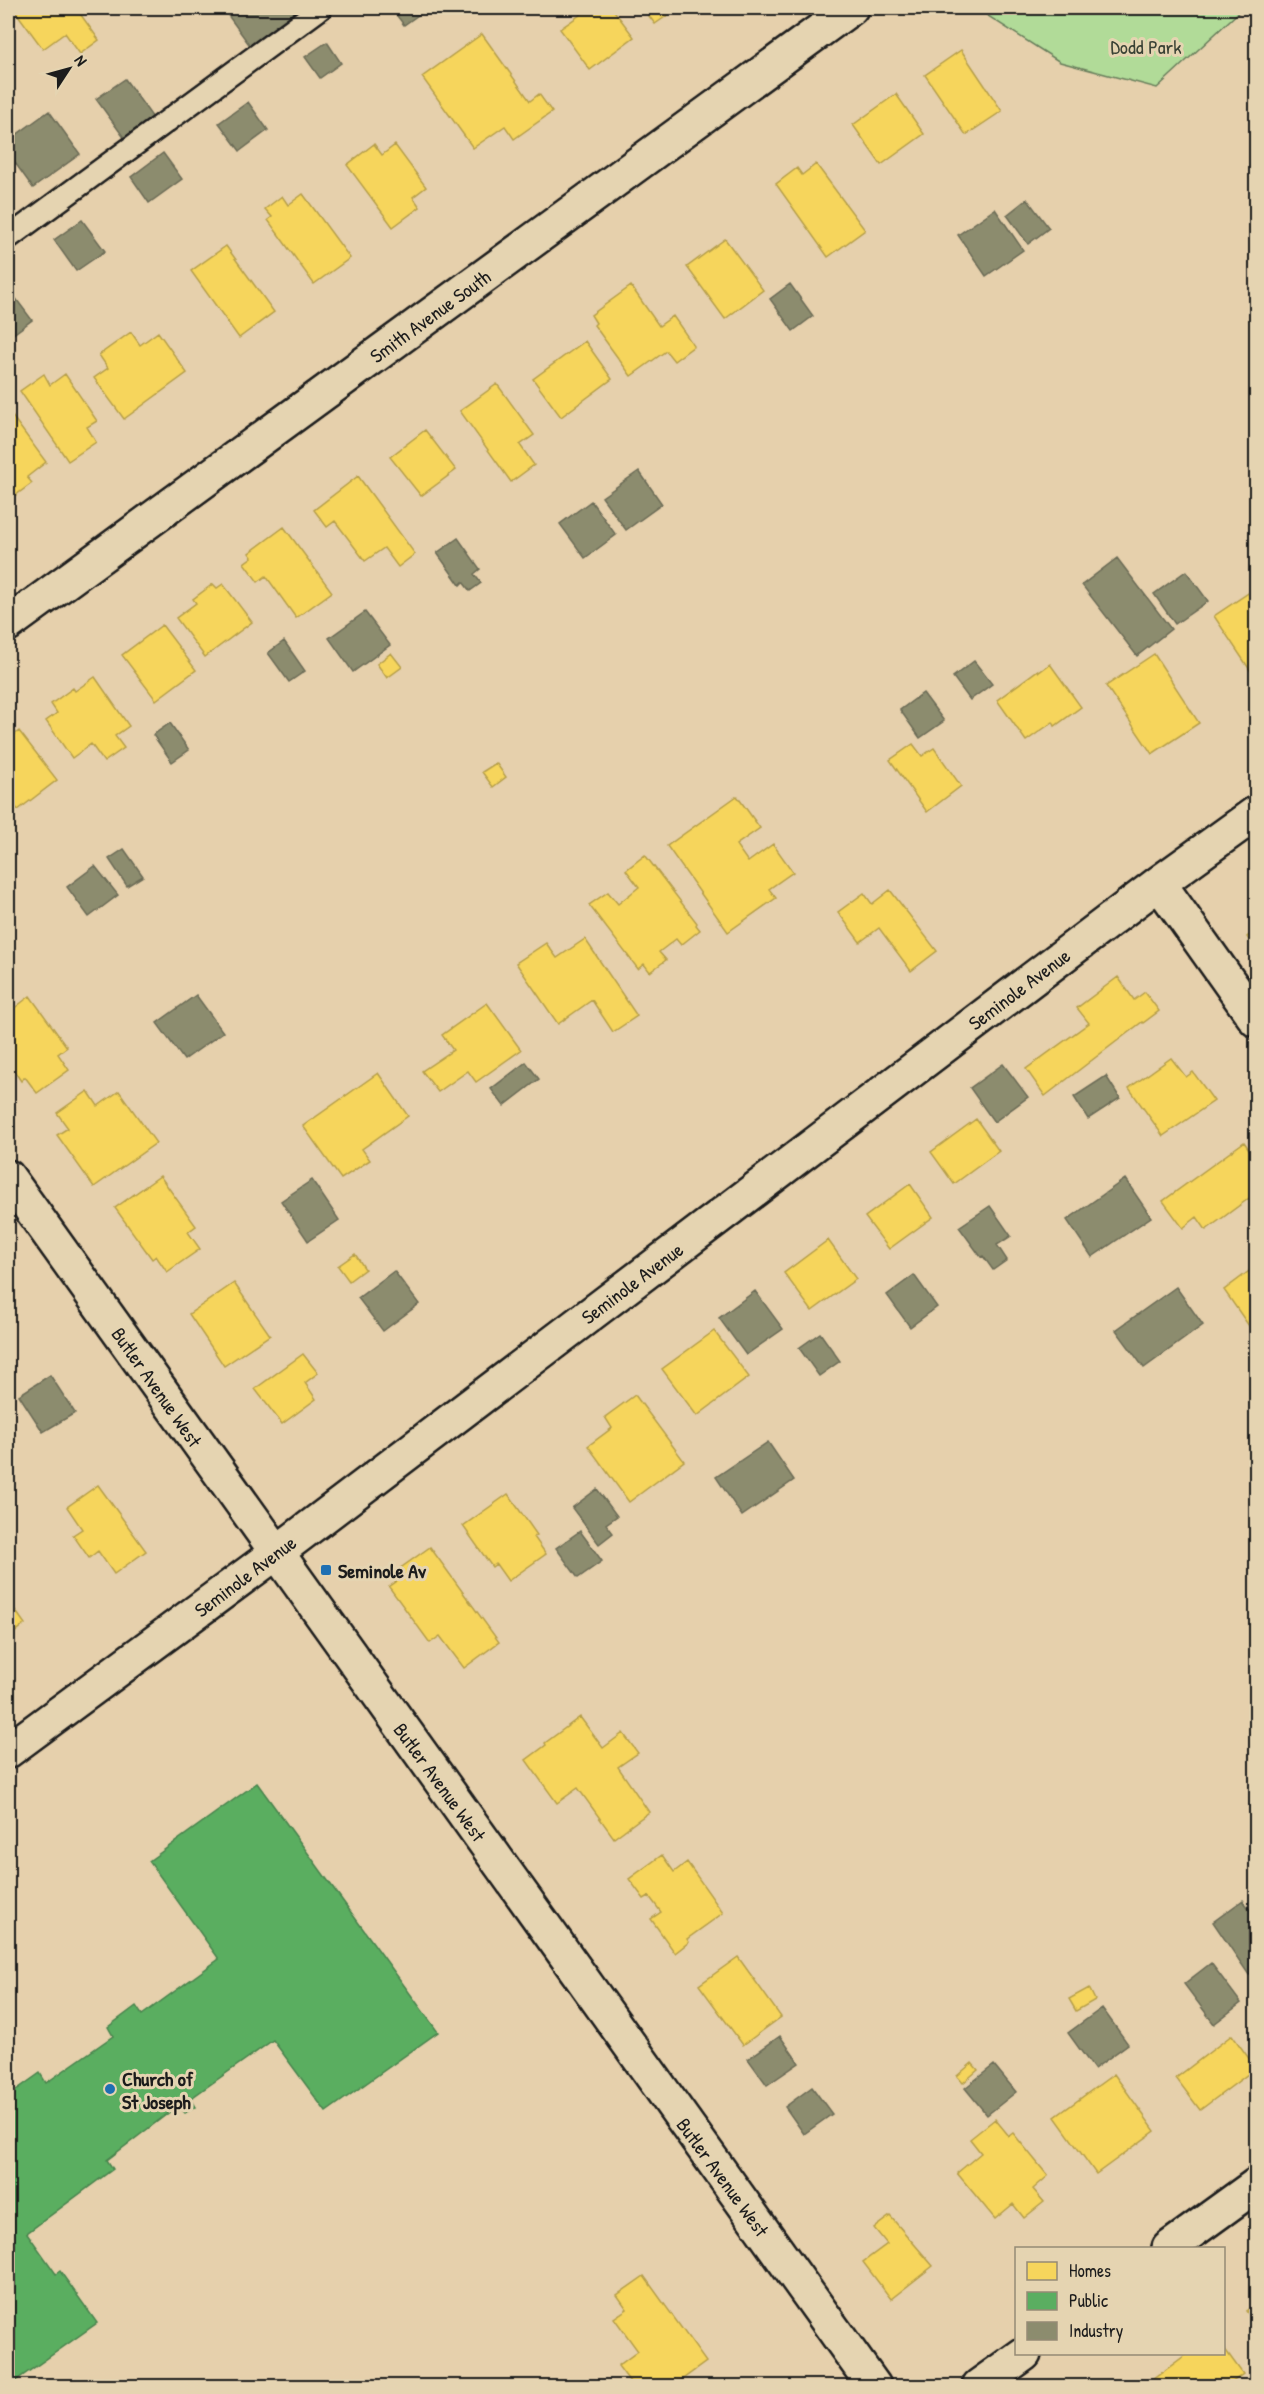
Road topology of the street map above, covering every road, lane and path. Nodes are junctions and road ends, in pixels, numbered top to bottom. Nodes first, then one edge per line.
1 (321, 8) edge
2 (851, 8) edge
3 (8, 238) edge
4 (8, 624) edge
5 (1257, 813) edge
6 (1159, 883) junction
7 (1257, 1020) edge
8 (8, 1177) edge
9 (276, 1553) junction
10 (8, 1751) edge
11 (1257, 2185) edge
12 (1170, 2247) edge
13 (1023, 2355) edge
14 (874, 2386) edge
15 (979, 2386) edge

1 - 3 lane
2 - 4 street, Smith Avenue South
5 - 6 street, Seminole Avenue
6 - 7 street
6 - 9 street, Seminole Avenue
8 - 9 street, Butler Avenue West
9 - 10 street, Seminole Avenue
9 - 14 street, Butler Avenue West
11 - 12 street
13 - 15 street

